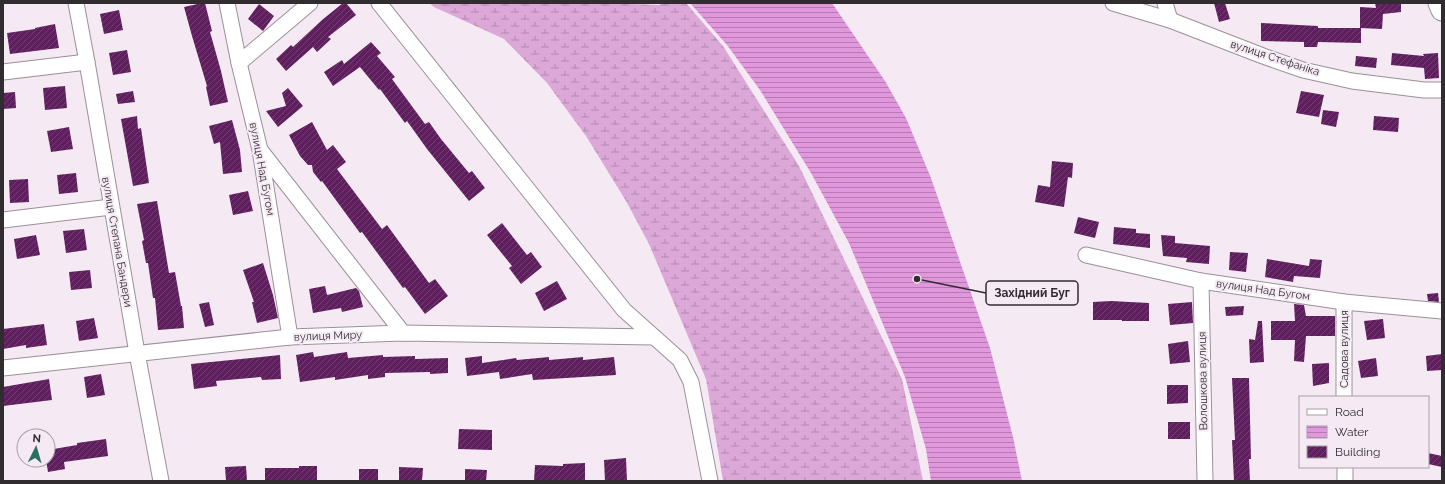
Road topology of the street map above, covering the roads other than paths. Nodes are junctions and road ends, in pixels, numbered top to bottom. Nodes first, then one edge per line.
1 (76, 3) edge
2 (227, 3) edge
3 (310, 3) edge
4 (379, 3) edge
5 (1113, 3) edge
6 (1165, 3) edge
7 (1439, 3) edge
8 (1442, 10) edge
9 (1170, 20) junction
10 (87, 62) junction
11 (239, 63) junction
12 (3, 72) edge
13 (1442, 90) edge
14 (260, 150) junction
15 (111, 207) junction
16 (3, 220) edge
17 (1086, 255) dead end
18 (1202, 281) junction
19 (1344, 302) junction
20 (1442, 311) edge
21 (403, 333) junction
22 (290, 337) junction
23 (654, 337) junction
24 (137, 353) junction
25 (3, 368) edge
26 (1344, 396) edge
27 (1345, 468) edge
28 (161, 481) edge
29 (710, 481) edge
30 (1205, 481) edge
31 (1345, 481) edge

1 - 10 street, вулиця Степана Бандери
2 - 11 street, вулиця Над Бугом
3 - 11 street
4 - 23 street
5 - 9 street, вулиця Стефаніка
6 - 9 street
7 - 8 street
9 - 13 street, вулиця Стефаніка
10 - 12 street
10 - 15 street, вулиця Степана Бандери
11 - 14 street, вулиця Над Бугом
14 - 21 street
14 - 22 street, вулиця Над Бугом
15 - 16 street
15 - 24 street, вулиця Степана Бандери
17 - 18 street, вулиця Над Бугом
18 - 19 street, вулиця Над Бугом
18 - 30 street, Волошкова вулиця
19 - 20 street, вулиця Над Бугом
19 - 26 street, Садова вулиця
21 - 22 street, вулиця Миру
21 - 23 street, вулиця Миру
22 - 24 street, вулиця Миру
23 - 29 street
24 - 25 street, вулиця Миру
24 - 28 street, вулиця Степана Бандери
27 - 31 street

